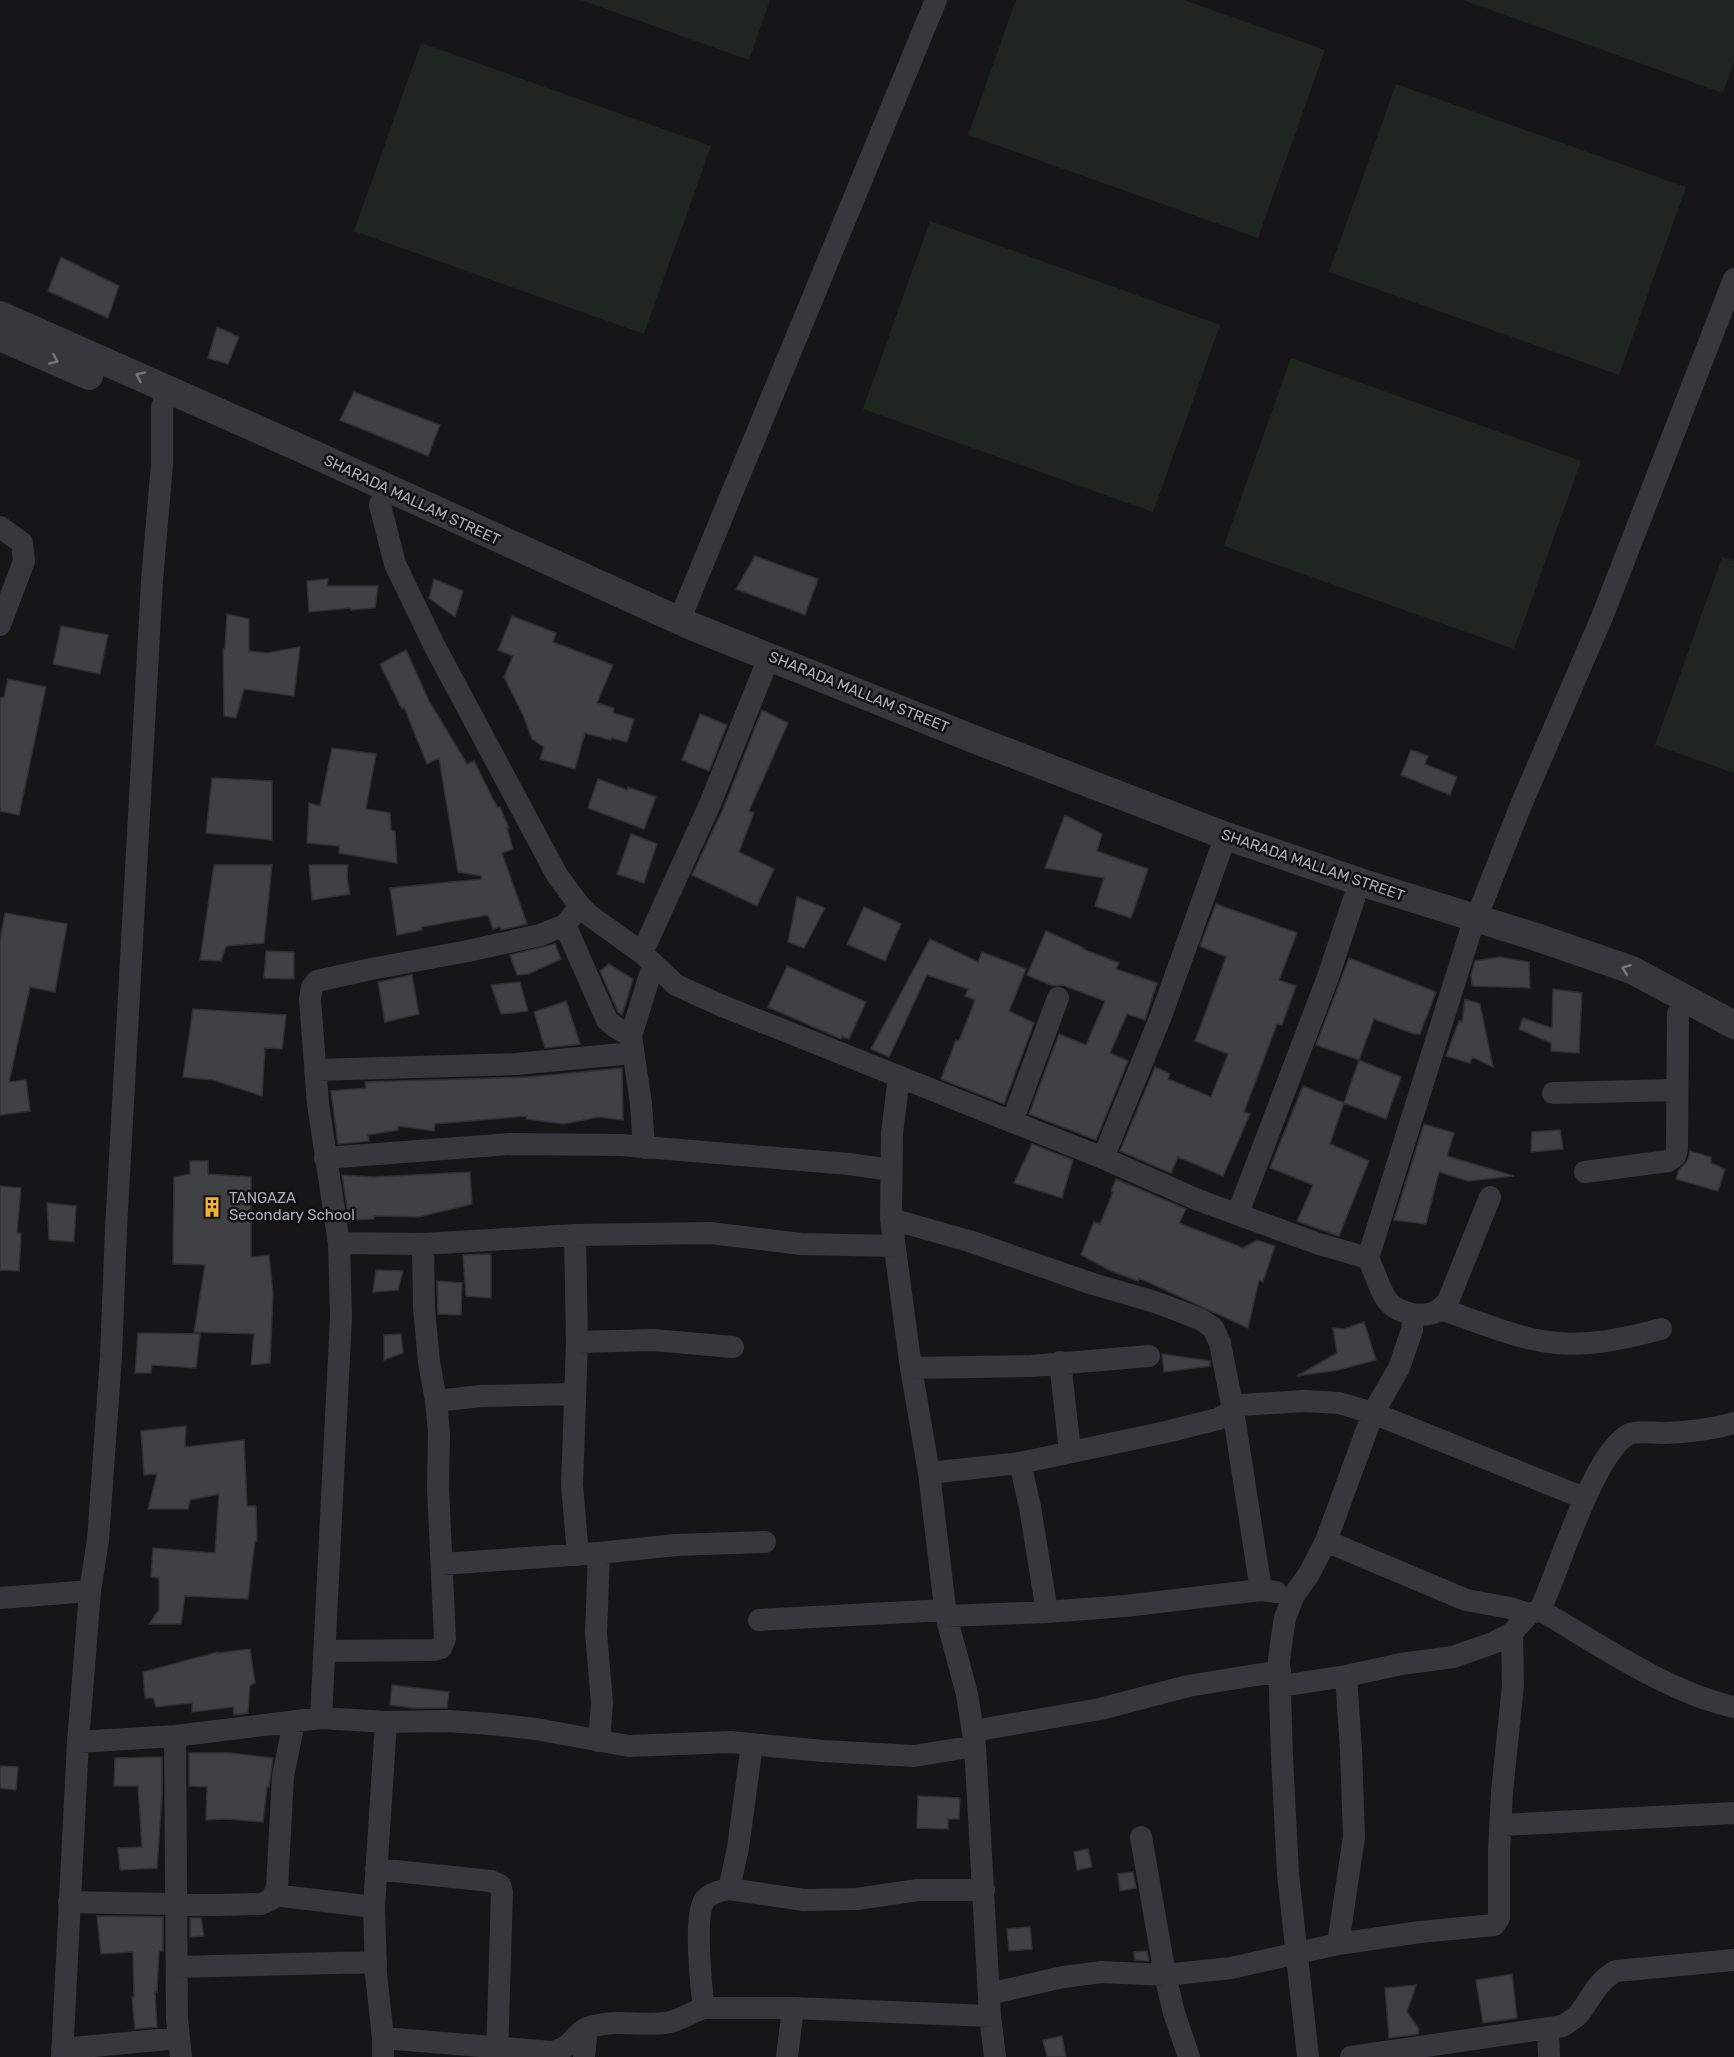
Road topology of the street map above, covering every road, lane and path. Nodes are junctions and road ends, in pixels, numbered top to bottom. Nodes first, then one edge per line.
1 (936, 0) edge
2 (1734, 279) edge
3 (0, 315) edge
4 (0, 337) edge
5 (166, 398) junction
6 (383, 497) junction
7 (0, 526) edge
8 (679, 621) junction
9 (0, 625) edge
10 (763, 672) junction
11 (1220, 852) junction
12 (1354, 898) junction
13 (580, 906) junction
14 (565, 925) junction
15 (1473, 926) junction
16 (647, 959) junction
17 (1058, 998) dead end
18 (1678, 1014) junction
19 (1734, 1025) edge
20 (632, 1044) junction
21 (1734, 1045) edge
22 (315, 1070) junction
23 (899, 1077) junction
24 (1677, 1090) junction
25 (1553, 1093) dead end
26 (1012, 1122) junction
27 (644, 1148) junction
28 (325, 1158) junction
29 (1103, 1158) junction
30 (891, 1170) junction
31 (1585, 1172) dead end
32 (1490, 1197) dead end
33 (1238, 1213) junction
34 (891, 1219) junction
35 (575, 1235) junction
36 (339, 1244) junction
37 (423, 1244) junction
38 (894, 1246) junction
39 (1368, 1258) junction
40 (1440, 1309) junction
41 (1414, 1315) junction
42 (1660, 1329) dead end
43 (577, 1342) junction
44 (733, 1347) dead end
45 (1149, 1356) dead end
46 (1060, 1362) junction
47 (911, 1368) junction
48 (575, 1394) junction
49 (436, 1401) junction
50 (1233, 1410) junction
51 (1373, 1413) junction
52 (1734, 1423) edge
53 (1070, 1451) junction
54 (1020, 1463) junction
55 (929, 1473) junction
56 (1584, 1498) junction
57 (1326, 1541) junction
58 (765, 1542) dead end
59 (588, 1554) junction
60 (442, 1564) junction
61 (1261, 1590) junction
62 (90, 1591) junction
63 (1294, 1595) junction
64 (0, 1598) edge
65 (1047, 1612) junction
66 (1535, 1612) junction
67 (946, 1613) junction
68 (759, 1620) dead end
69 (1512, 1633) junction
70 (325, 1651) junction
71 (1346, 1676) junction
72 (1281, 1679) junction
73 (1734, 1707) edge
74 (321, 1718) junction
75 (294, 1722) junction
76 (386, 1722) junction
77 (175, 1736) junction
78 (974, 1738) junction
79 (599, 1741) junction
80 (78, 1742) junction
81 (752, 1744) junction
82 (1734, 1813) edge
83 (1502, 1825) junction
84 (1141, 1837) dead end
85 (376, 1869) junction
86 (729, 1889) junction
87 (984, 1890) junction
88 (274, 1895) junction
89 (69, 1902) junction
90 (178, 1905) junction
91 (374, 1907) junction
92 (1338, 1944) junction
93 (1296, 1952) junction
94 (1734, 1960) edge
95 (376, 1962) junction
96 (177, 1966) junction
97 (1165, 1975) junction
98 (990, 2005) junction
99 (704, 2008) junction
100 (793, 2008) junction
101 (587, 2028) junction
102 (1548, 2029) junction
103 (180, 2047) edge
104 (383, 2047) edge
105 (62, 2053) edge
106 (498, 2053) edge
107 (584, 2057) edge
108 (787, 2057) edge
109 (996, 2057) edge
110 (1189, 2057) edge
111 (1308, 2057) edge
112 (1352, 2057) edge
113 (1549, 2057) edge

1 - 8 street
2 - 15 street
5 -> 3 street, SHARADA MALLAM STREET
4 -> 5 street, SHARADA MALLAM STREET
5 - 6 street, SHARADA MALLAM STREET
5 - 62 street
6 - 8 street, SHARADA MALLAM STREET
6 - 10 street, SHARADA MALLAM STREET
6 - 13 street
7 - 9 street
8 - 15 street, SHARADA MALLAM STREET
10 - 11 street, SHARADA MALLAM STREET
10 - 16 street
11 - 12 street, SHARADA MALLAM STREET
11 - 29 street
12 - 15 street, SHARADA MALLAM STREET
12 - 33 street
13 - 14 street
13 - 16 street
14 - 20 street
14 - 22 street
15 - 18 street, SHARADA MALLAM STREET
19 -> 15 street, SHARADA MALLAM STREET
15 - 39 street
16 - 20 street
16 - 23 street
17 - 26 street
18 - 21 street, SHARADA MALLAM STREET
18 - 24 street
20 - 22 street
20 - 27 street
22 - 28 street
23 - 26 street
23 - 30 street
24 - 25 street
24 - 31 street
26 - 29 street
27 - 28 street
27 - 30 street
28 - 36 street
29 - 33 street
30 - 34 street
32 - 40 street
33 - 39 street
34 - 38 street
34 - 50 street
35 - 37 street
35 - 38 street
35 - 43 street
36 - 37 street
36 - 70 street
37 - 49 street
38 - 47 street
39 - 41 street
40 - 41 street
40 - 42 street
41 - 51 street
43 - 44 street
43 - 48 street
45 - 46 street
46 - 47 street
46 - 53 street
47 - 55 street
48 - 49 street
48 - 59 street
49 - 60 street
50 - 51 street
50 - 53 street
50 - 61 street
51 - 56 street
51 - 57 street
52 - 56 street
53 - 54 street
54 - 55 street
54 - 65 street
55 - 67 street
56 - 66 street
57 - 63 street
57 - 66 street
58 - 59 street
59 - 60 street
59 - 79 street
60 - 70 street
61 - 63 street
61 - 65 street
62 - 64 street
62 - 80 street
63 - 72 street
65 - 67 street
66 - 69 street
66 - 73 street
67 - 68 street
67 - 78 street
69 - 71 street
69 - 83 street
70 - 74 street
71 - 72 street
71 - 92 street
72 - 78 street
72 - 93 street
74 - 75 street
74 - 76 street
75 - 77 street
75 - 88 street
76 - 79 street
76 - 85 street
77 - 80 street
77 - 90 street
78 - 81 street
78 - 87 street
79 - 81 street
80 - 89 street
81 - 86 street
82 - 83 street
83 - 92 street
84 - 97 street
85 - 91 street
85 - 106 street
86 - 87 street
86 - 99 street
87 - 98 street
88 - 90 street
88 - 91 street
89 - 90 street
89 - 105 street
90 - 96 street
91 - 95 street
92 - 93 street
93 - 97 street
93 - 111 street
94 - 102 street
95 - 96 street
95 - 104 street
96 - 103 street
97 - 98 street
97 - 110 street
98 - 100 street
98 - 109 street
99 - 100 street
99 - 101 street
100 - 108 street
101 - 106 street
101 - 107 street
102 - 112 street
102 - 113 street
103 - 105 street
104 - 106 street

